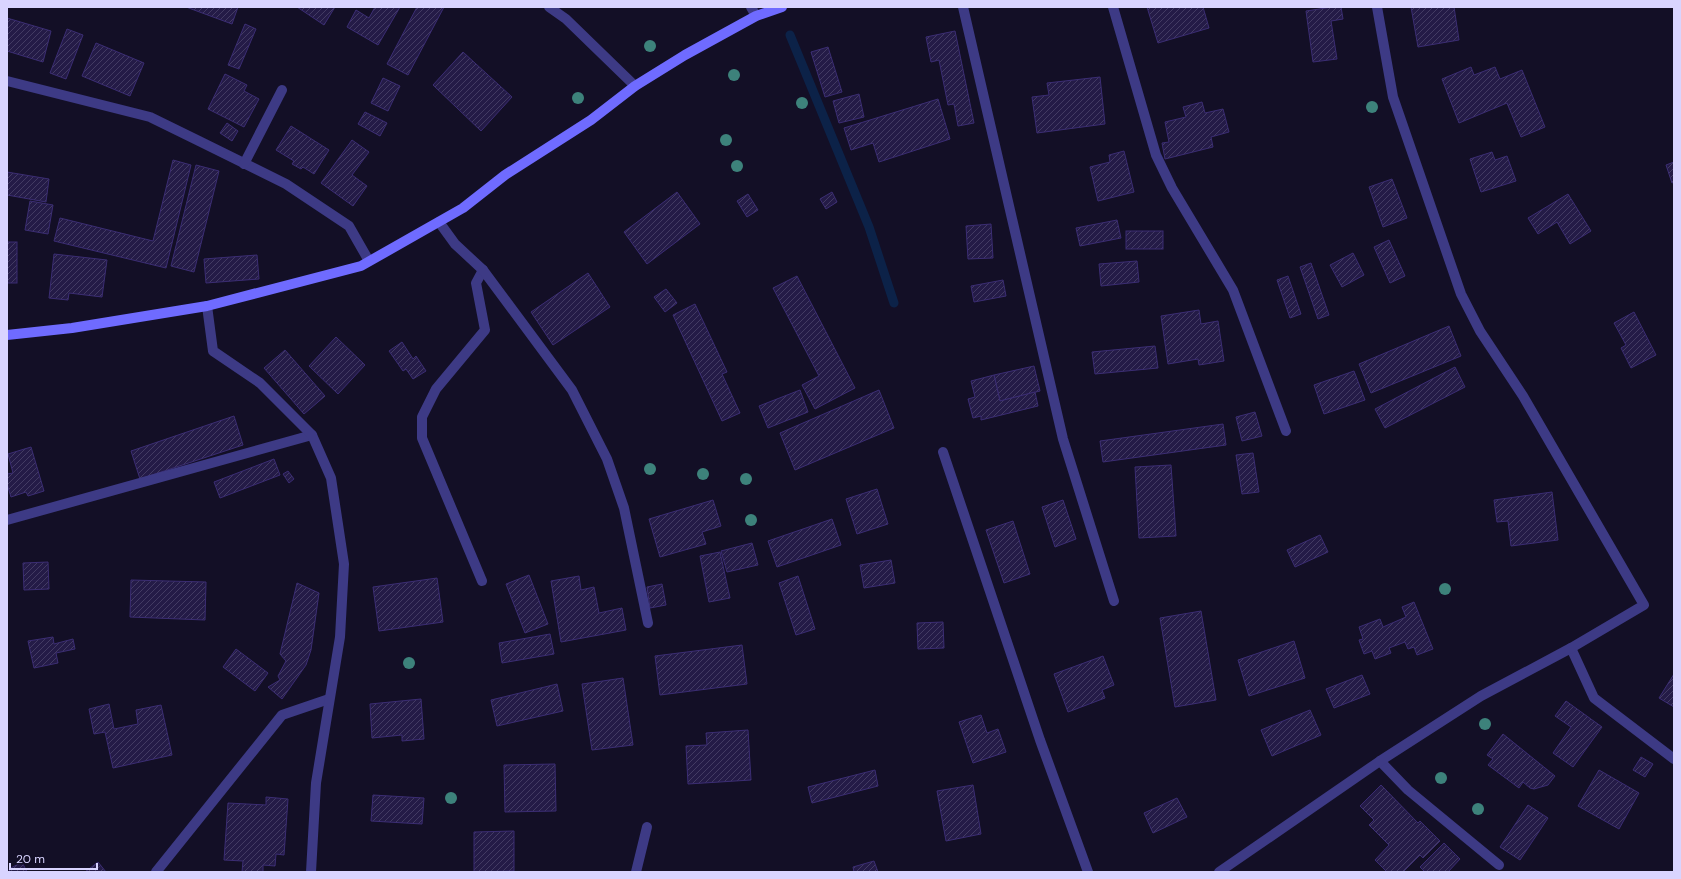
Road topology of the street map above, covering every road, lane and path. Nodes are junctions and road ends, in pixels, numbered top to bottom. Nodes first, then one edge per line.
1 (549, 7) edge
2 (751, 7) edge
3 (782, 7) edge
4 (963, 7) edge
5 (1113, 7) edge
6 (1377, 7) edge
7 (756, 16) junction
8 (7, 81) edge
9 (635, 86) junction
10 (282, 90) dead end
11 (244, 164) junction
12 (438, 222) junction
13 (369, 261) junction
14 (483, 270) junction
15 (207, 306) junction
16 (7, 335) edge
17 (1286, 431) dead end
18 (312, 435) junction
19 (943, 452) dead end
20 (7, 520) edge
21 (482, 581) dead end
22 (1114, 602) dead end
23 (648, 623) dead end
24 (1571, 648) junction
25 (329, 699) junction
26 (1674, 759) edge
27 (1380, 761) junction
28 (647, 827) dead end
29 (1499, 866) dead end
30 (156, 872) edge
31 (311, 872) edge
32 (636, 872) edge
33 (1088, 872) edge
34 (1219, 872) edge

1 - 9 street
2 - 7 street
3 - 7 main road
4 - 22 street
5 - 17 street
6 - 24 street
7 - 9 main road
8 - 11 street
9 - 12 main road
10 - 11 street
11 - 13 street
12 - 13 main road
12 - 14 street
13 - 15 main road
14 - 21 street
14 - 23 street
15 - 16 main road
15 - 18 street
18 - 20 street
18 - 25 street
19 - 33 street
24 - 26 street
24 - 27 street
25 - 30 street
25 - 31 street
27 - 29 street
27 - 34 street
28 - 32 street

